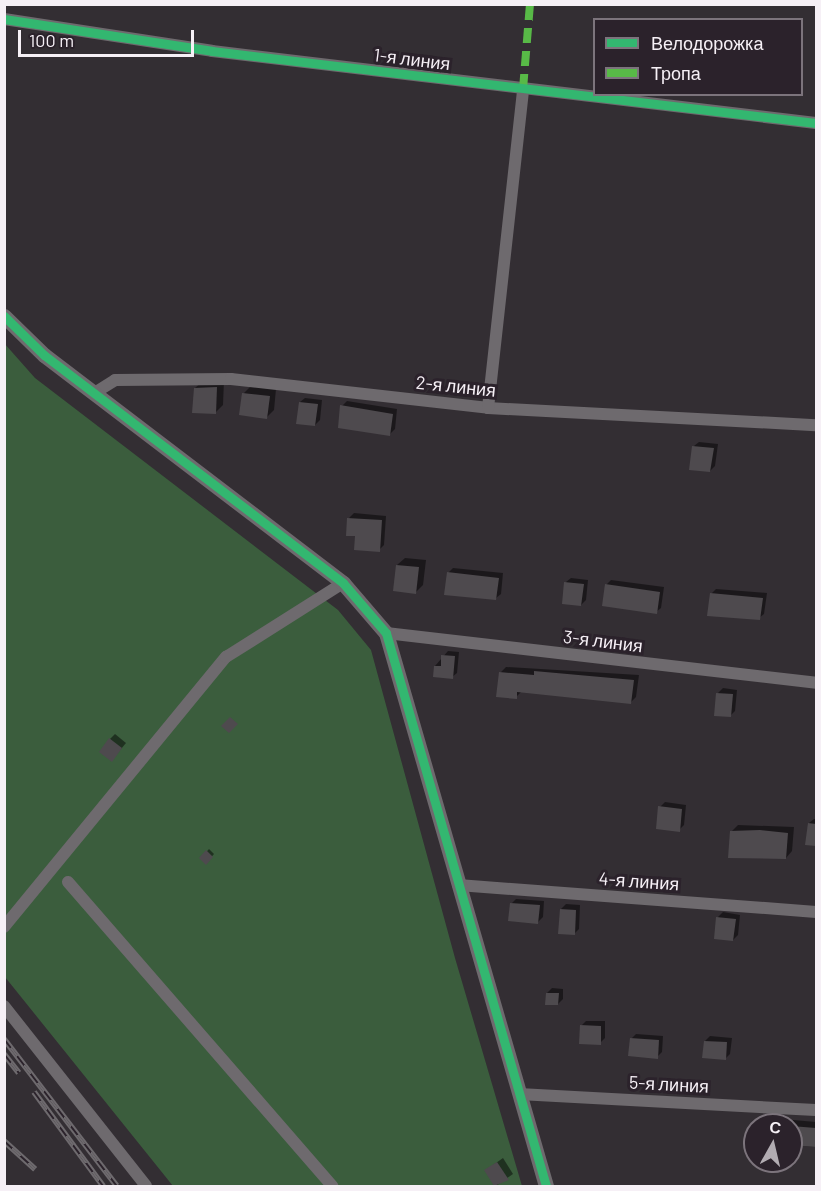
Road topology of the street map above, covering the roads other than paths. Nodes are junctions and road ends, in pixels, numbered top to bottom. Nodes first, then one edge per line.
1 (4, 19) edge
2 (522, 90) junction
3 (816, 123) edge
4 (4, 316) edge
5 (96, 392) junction
6 (488, 408) junction
7 (816, 425) edge
8 (344, 583) junction
9 (386, 633) junction
10 (816, 683) edge
11 (68, 882) dead end
12 (458, 885) junction
13 (816, 912) edge
14 (4, 927) edge
15 (4, 1006) edge
16 (519, 1094) junction
17 (816, 1110) edge
18 (146, 1186) edge
19 (332, 1186) edge
20 (546, 1186) edge

1 - 2 street, 1-я линия
2 - 3 street, 1-я линия
2 - 6 street
4 - 5 street
5 - 6 street, 2-я линия
5 - 8 street
6 - 7 street, 2-я линия
8 - 9 street
8 - 14 street
9 - 10 street, 3-я линия
9 - 12 street
11 - 19 street
12 - 13 street, 4-я линия
12 - 16 street
15 - 18 street
16 - 17 street, 5-я линия
16 - 20 street

